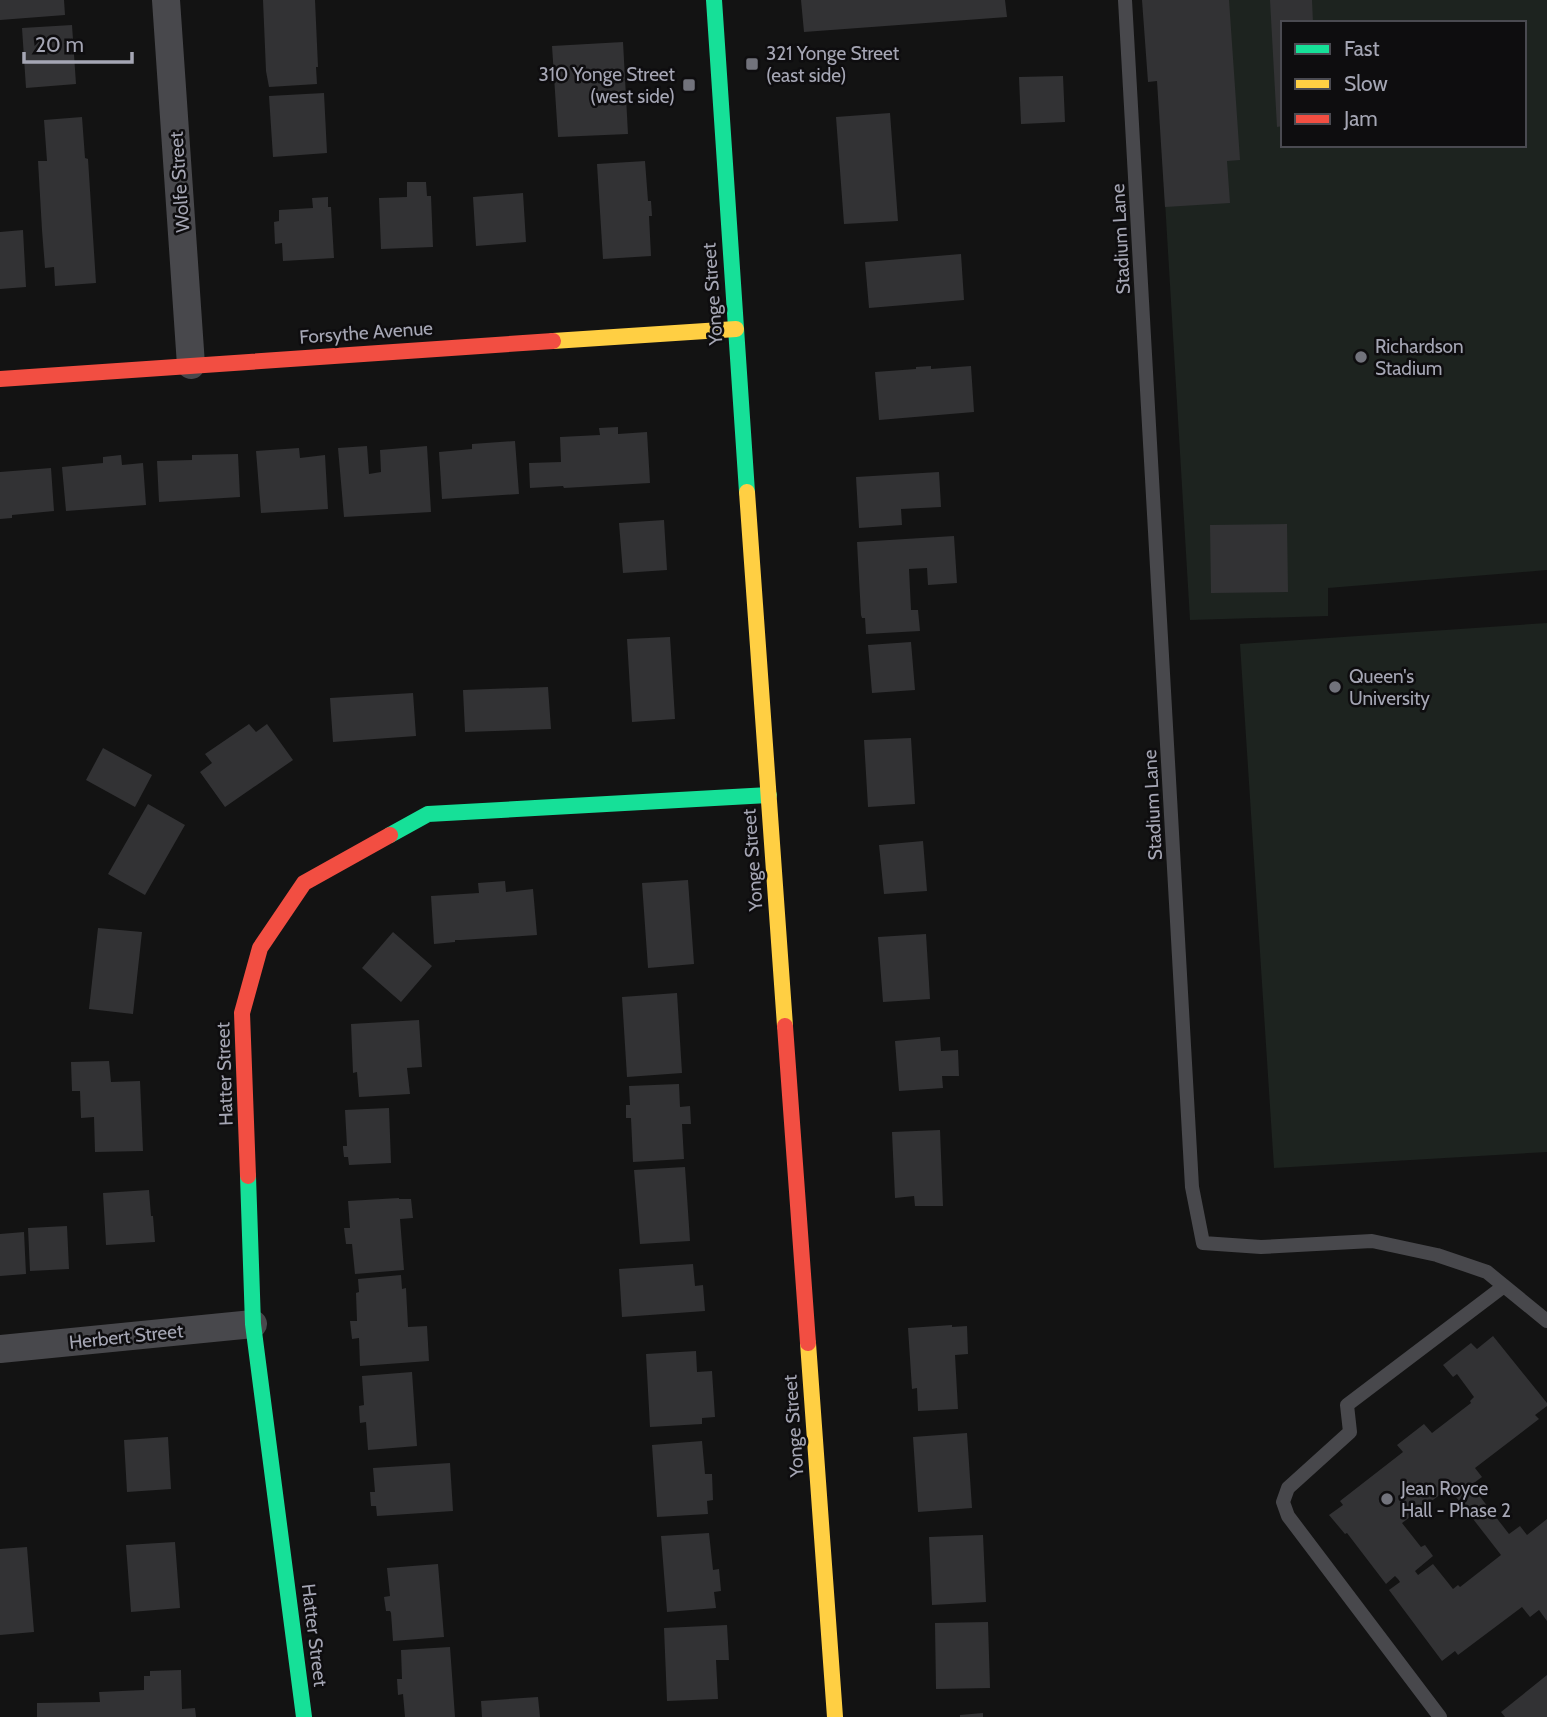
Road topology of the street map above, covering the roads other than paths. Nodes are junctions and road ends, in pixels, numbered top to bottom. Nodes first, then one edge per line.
1 (166, 0) edge
2 (714, 0) edge
3 (1125, 0) edge
4 (736, 329) junction
5 (191, 365) junction
6 (0, 379) edge
7 (769, 795) junction
8 (1504, 1286) junction
9 (1547, 1321) edge
10 (253, 1324) junction
11 (0, 1349) edge
12 (304, 1717) edge
13 (835, 1717) edge
14 (1440, 1717) edge

1 - 5 street, Wolfe Street
2 - 4 street, Yonge Street
3 - 8 lane, Stadium Lane
4 - 5 street, Forsythe Avenue
4 - 7 street, Yonge Street
5 - 6 street, Forsythe Avenue
7 - 10 street, Hatter Street
7 - 13 street, Yonge Street
8 - 9 lane, Stadium Lane
8 - 14 lane
10 - 11 street, Herbert Street
10 - 12 street, Hatter Street

